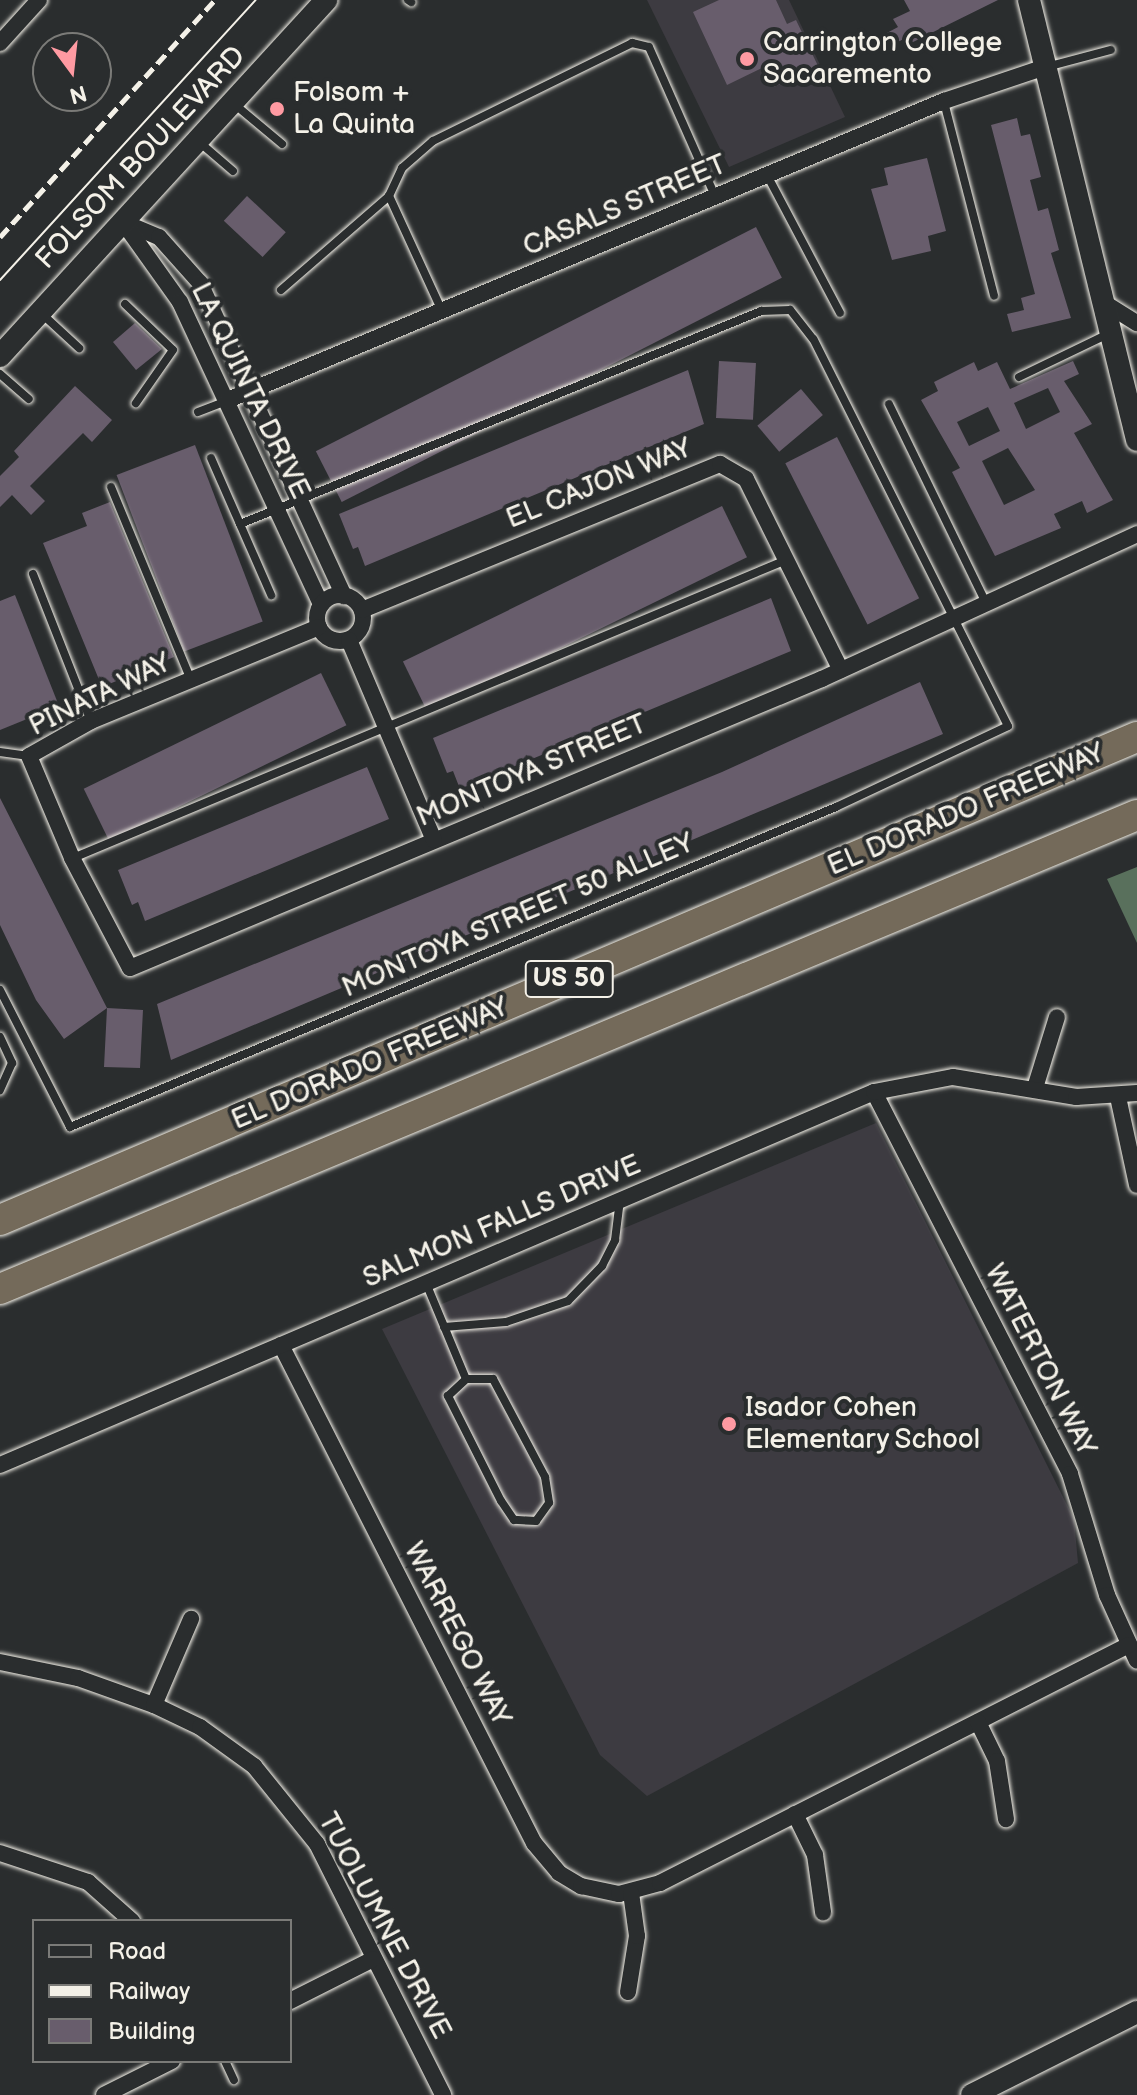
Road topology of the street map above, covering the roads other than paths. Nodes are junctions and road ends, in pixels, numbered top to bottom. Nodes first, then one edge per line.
1 (39, 0) edge
2 (326, 0) edge
3 (1029, 0) edge
4 (0, 43) edge
5 (1111, 50) dead end
6 (1045, 67) junction
7 (944, 101) junction
8 (232, 103) junction
9 (197, 141) junction
10 (282, 144) dead end
11 (233, 171) dead end
12 (766, 175) junction
13 (389, 196) junction
14 (716, 196) junction
15 (123, 222) junction
16 (281, 290) dead end
17 (994, 296) dead end
18 (1103, 302) junction
19 (125, 304) dead end
20 (442, 311) junction
21 (40, 312) junction
22 (840, 313) dead end
23 (1137, 323) edge
24 (1110, 333) junction
25 (79, 348) dead end
26 (0, 356) edge
27 (0, 374) edge
28 (1019, 377) dead end
29 (1130, 384) edge
30 (250, 391) junction
31 (29, 399) dead end
32 (228, 400) junction
33 (136, 403) dead end
34 (889, 404) dead end
35 (198, 412) dead end
36 (1137, 440) edge
37 (211, 458) dead end
38 (111, 487) dead end
39 (299, 502) junction
40 (277, 508) junction
41 (240, 524) junction
42 (1137, 534) edge
43 (786, 560) junction
44 (33, 574) dead end
45 (271, 595) dead end
46 (344, 596) junction
47 (986, 603) junction
48 (321, 605) junction
49 (362, 610) junction
50 (953, 618) junction
51 (319, 627) junction
52 (349, 640) junction
53 (841, 670) junction
54 (191, 680) junction
55 (91, 721) junction
56 (387, 727) junction
57 (1137, 737) edge
58 (0, 752) edge
59 (29, 756) junction
60 (1137, 815) edge
61 (434, 840) junction
62 (72, 858) junction
63 (130, 968) joint
64 (0, 990) edge
65 (1057, 1017) dead end
66 (0, 1037) edge
67 (1035, 1088) junction
68 (0, 1090) edge
69 (874, 1092) junction
70 (1137, 1093) edge
71 (1118, 1097) junction
72 (1137, 1185) edge
73 (620, 1200) junction
74 (0, 1220) edge
75 (426, 1283) junction
76 (0, 1289) edge
77 (444, 1327) junction
78 (281, 1345) junction
79 (466, 1379) junction
80 (0, 1465) edge
81 (191, 1619) dead end
82 (1129, 1645) junction
83 (1137, 1661) edge
84 (0, 1662) edge
85 (154, 1705) junction
86 (978, 1722) junction
87 (795, 1814) junction
88 (1006, 1819) dead end
89 (0, 1853) edge
90 (631, 1893) junction
91 (823, 1912) dead end
92 (130, 1919) edge
93 (373, 1959) junction
94 (628, 1992) dead end
95 (292, 2000) edge
96 (1137, 2012) edge
97 (168, 2063) edge
98 (226, 2063) edge
99 (234, 2080) dead end
100 (104, 2095) edge
101 (443, 2095) edge
102 (972, 2095) edge

1 - 4 street
2 - 8 street, FOLSOM BOULEVARD
3 - 6 street
5 - 6 lane
6 - 7 street, CASALS STREET
6 - 18 street
7 - 12 street, CASALS STREET
7 - 17 lane
8 - 9 street, FOLSOM BOULEVARD
8 - 10 lane
9 - 11 lane
9 - 15 street, FOLSOM BOULEVARD
12 - 14 street, CASALS STREET
12 - 22 lane
13 - 14 lane
13 - 16 lane
13 - 20 lane
14 - 20 street, CASALS STREET
15 - 21 street, FOLSOM BOULEVARD
15 - 30 street, LA QUINTA DRIVE
15 - 32 street, LA QUINTA DRIVE
18 - 23 street
18 - 24 street
19 - 33 lane
20 - 30 street, CASALS STREET
21 - 25 lane
21 - 26 street, FOLSOM BOULEVARD
24 - 28 lane
24 - 29 street
27 - 31 lane
29 - 36 street
30 - 32 street, CASALS STREET
30 - 39 street, LA QUINTA DRIVE
32 - 35 lane
32 - 40 street, LA QUINTA DRIVE
34 - 47 lane
37 - 41 lane
38 - 54 lane
39 - 40 lane
39 - 46 street, LA QUINTA DRIVE
39 - 50 lane
40 - 41 lane
40 - 48 street, LA QUINTA DRIVE
41 - 45 lane
42 - 47 street, MONTOYA STREET
43 - 49 street, EL CAJON WAY
43 - 53 street, EL CAJON WAY
43 - 56 lane
44 - 55 lane
46 - 48 street
46 - 49 street
47 - 50 street, MONTOYA STREET
48 - 51 street
49 - 52 street
50 - 53 street, MONTOYA STREET
50 - 64 lane, MONTOYA STREET 50 ALLEY
51 - 52 street
51 - 54 street, PINATA WAY
52 - 56 street
53 - 61 street, MONTOYA STREET
54 - 55 street, PINATA WAY
55 - 59 street, PINATA WAY
56 - 61 street
56 - 62 lane
57 - 74 highway, EL DORADO FREEWAY / US 50
58 - 59 lane
59 - 62 street, PINATA WAY
60 - 76 highway, US 50
61 - 63 street, MONTOYA STREET
62 - 63 street, PINATA WAY
65 - 67 street
66 - 68 lane
67 - 69 street, SALMON FALLS DRIVE
67 - 71 street, SALMON FALLS DRIVE
69 - 73 street, SALMON FALLS DRIVE
69 - 82 street, WATERTON WAY
70 - 71 street, SALMON FALLS DRIVE
71 - 72 street
73 - 75 street, SALMON FALLS DRIVE
73 - 77 lane
75 - 77 lane
75 - 78 street, SALMON FALLS DRIVE
77 - 79 lane
78 - 80 street, SALMON FALLS DRIVE
78 - 90 street, WARREGO WAY
79 - 79 lane
81 - 85 street
82 - 83 street, WATERTON WAY
82 - 86 street
84 - 85 street, TUOLUMNE DRIVE
85 - 93 street, TUOLUMNE DRIVE
86 - 87 street
86 - 88 street
87 - 90 street
87 - 91 street
89 - 92 street
90 - 94 street
93 - 95 street
93 - 101 street, TUOLUMNE DRIVE
96 - 102 street
97 - 100 street
98 - 99 lane

